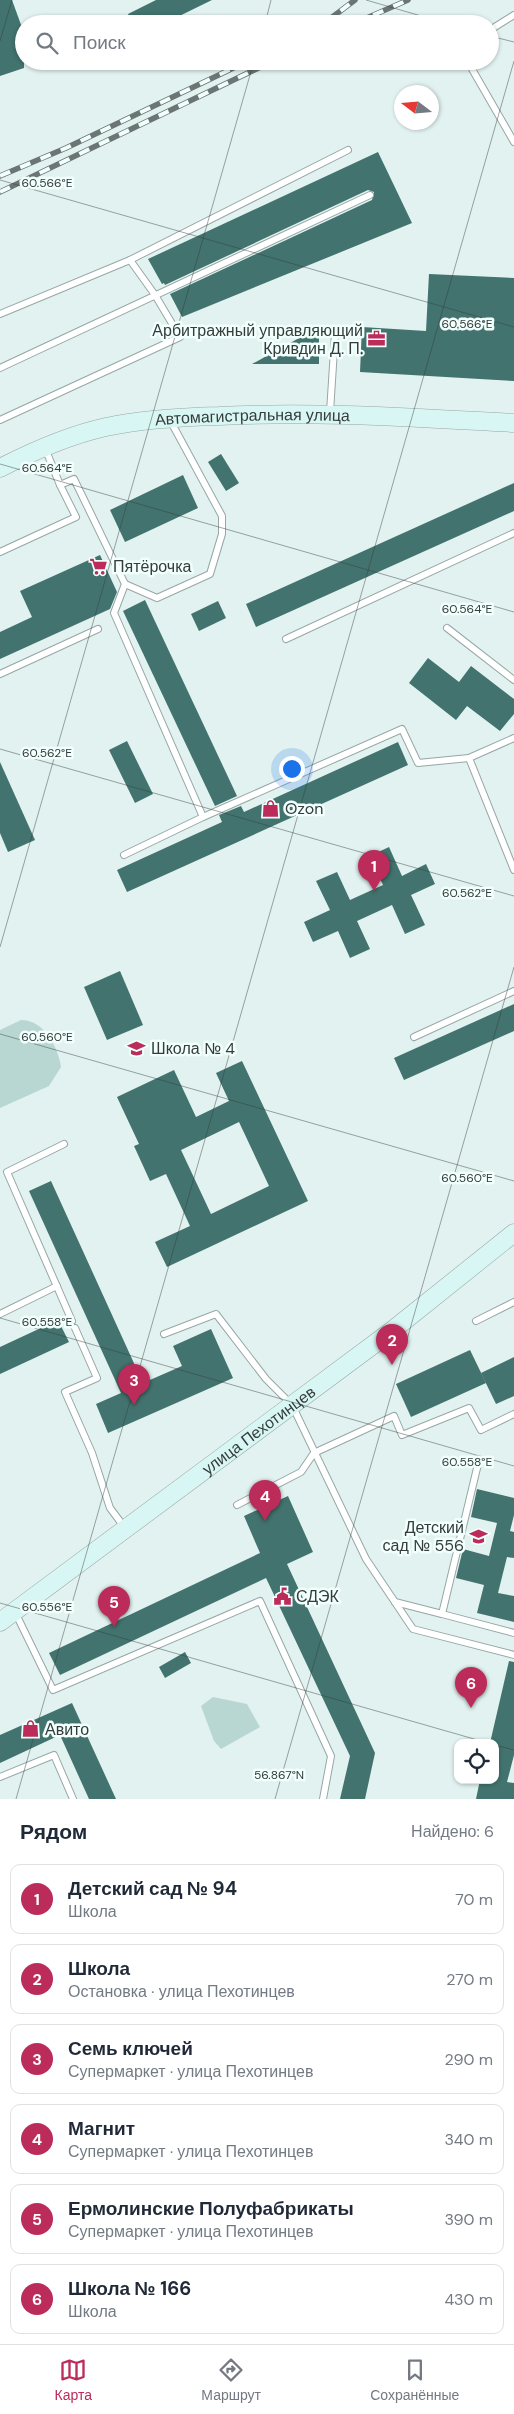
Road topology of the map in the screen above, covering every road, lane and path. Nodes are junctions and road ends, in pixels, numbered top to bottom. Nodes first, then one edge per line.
1 (514, 15) edge
2 (499, 24) edge
3 (473, 70) edge
4 (514, 142) edge
5 (348, 150) dead end
6 (370, 195) dead end
7 (130, 260) junction
8 (155, 295) junction
9 (0, 314) edge
10 (335, 334) dead end
11 (0, 368) edge
12 (330, 414) junction
13 (170, 418) junction
14 (0, 420) edge
15 (514, 423) edge
16 (45, 448) junction
17 (0, 468) edge
18 (60, 485) junction
19 (514, 533) edge
20 (0, 552) edge
21 (125, 584) junction
22 (446, 628) dead end
23 (98, 629) dead end
24 (286, 639) dead end
25 (0, 674) edge
26 (514, 680) edge
27 (514, 738) edge
28 (469, 758) junction
29 (203, 817) junction
30 (124, 855) dead end
31 (514, 870) edge
32 (514, 991) edge
33 (414, 1037) dead end
34 (64, 1144) dead end
35 (514, 1233) edge
36 (57, 1286) junction
37 (514, 1302) edge
38 (0, 1314) edge
39 (72, 1321) dead end
40 (476, 1321) dead end
41 (76, 1328) dead end
42 (164, 1334) dead end
43 (292, 1405) junction
44 (514, 1414) edge
45 (314, 1453) junction
46 (478, 1464) dead end
47 (236, 1505) dead end
48 (126, 1528) junction
49 (395, 1602) junction
50 (14, 1611) junction
51 (442, 1614) junction
52 (0, 1622) edge
53 (514, 1633) edge
54 (514, 1655) edge
55 (0, 1778) edge
56 (73, 1799) edge
57 (322, 1799) edge

1 - 2 lane
3 - 4 lane
5 - 7 lane
6 - 8 lane
7 - 8 lane
7 - 9 lane
8 - 11 lane
8 - 14 lane
10 - 12 lane
12 - 13 main road, Автомагистральная улица
12 - 15 main road, Автомагистральная улица
13 - 16 main road, Автомагистральная улица
13 - 21 lane
16 - 17 main road, Автомагистральная улица
16 - 18 lane
18 - 20 lane
18 - 21 lane
19 - 24 lane
21 - 29 lane
22 - 26 lane
23 - 25 lane
27 - 28 lane
28 - 29 lane
28 - 31 lane
29 - 30 lane
32 - 33 lane
34 - 36 lane
35 - 43 main road, улица Пехотинцев
36 - 38 lane
36 - 39 lane
37 - 40 lane
41 - 48 lane
42 - 43 lane
43 - 45 lane
43 - 48 main road, улица Пехотинцев
44 - 45 lane
45 - 47 lane
45 - 49 lane
46 - 51 lane
48 - 50 main road, улица Пехотинцев
49 - 51 lane
49 - 54 lane
50 - 52 main road, улица Пехотинцев
50 - 57 lane
51 - 53 lane
55 - 56 lane

